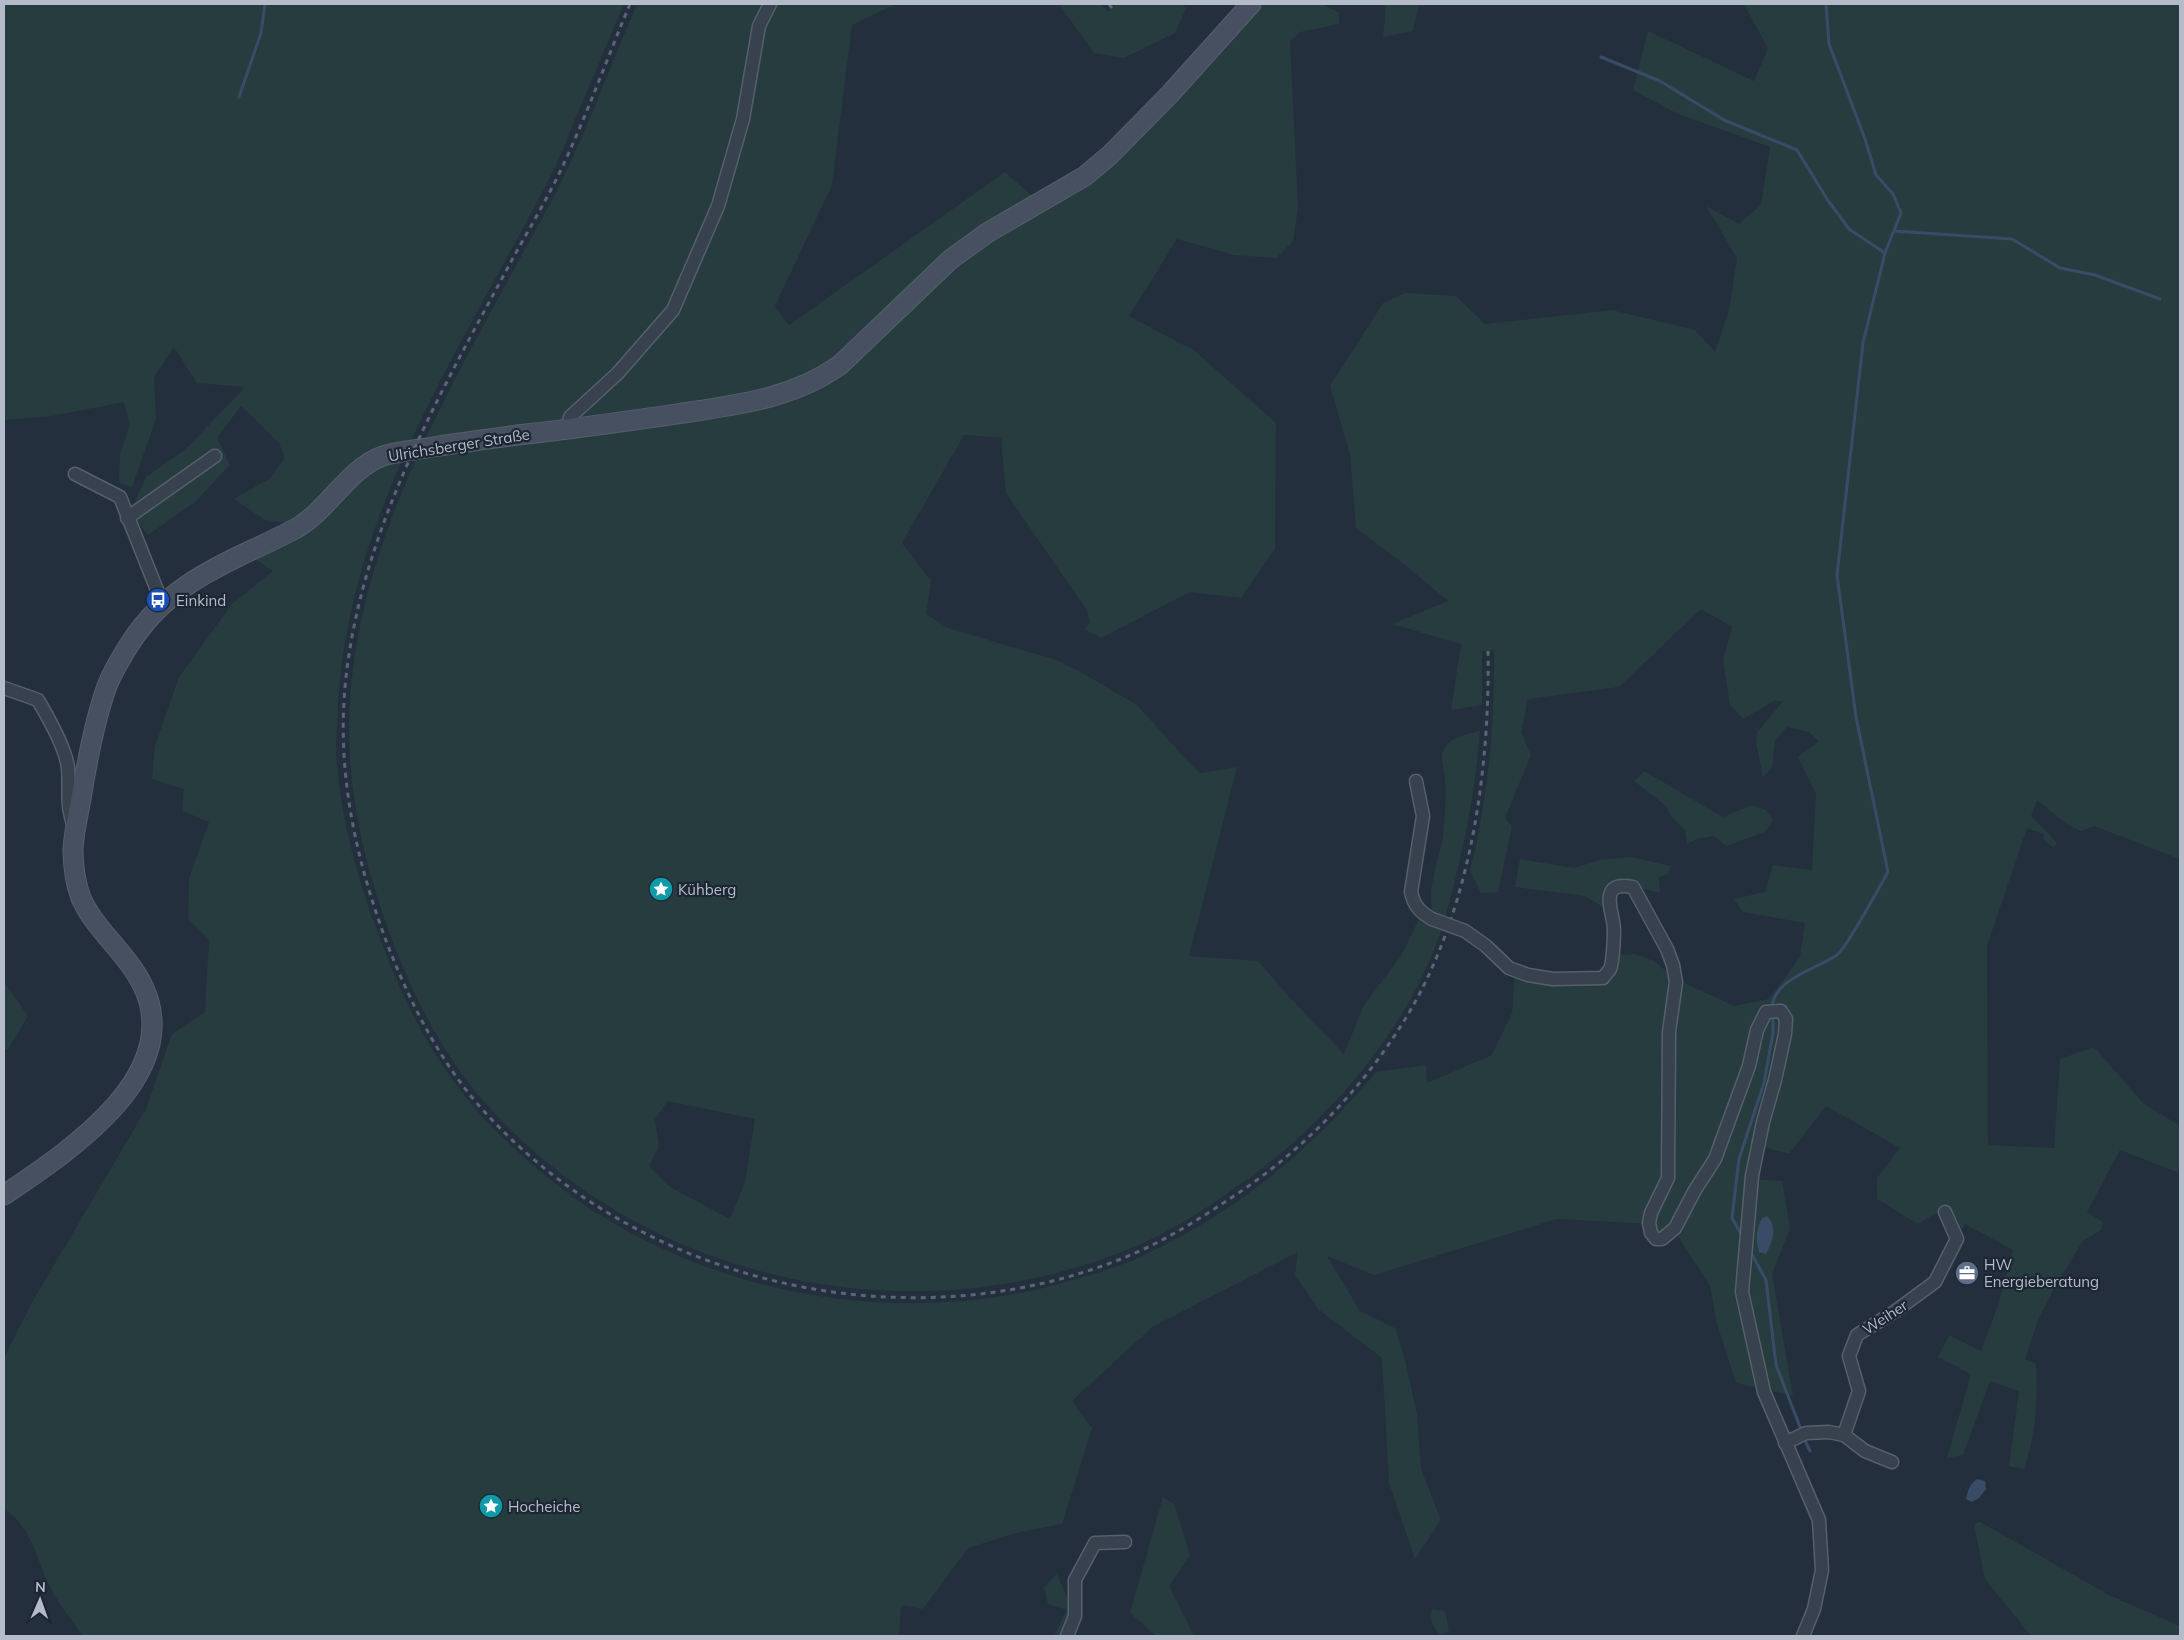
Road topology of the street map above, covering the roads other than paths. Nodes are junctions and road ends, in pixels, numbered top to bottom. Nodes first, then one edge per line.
1 (770, 4) edge
2 (1251, 4) edge
3 (568, 429) junction
4 (215, 456) dead end
5 (75, 474) dead end
6 (127, 518) junction
7 (162, 605) junction
8 (4, 688) edge
9 (1416, 781) dead end
10 (75, 829) junction
11 (4, 1195) edge
12 (1945, 1212) dead end
13 (1844, 1435) junction
14 (1796, 1438) junction
15 (1892, 1462) dead end
16 (1125, 1542) dead end
17 (1067, 1636) edge
18 (1803, 1636) edge

1 - 3 street
2 - 3 street, Ulrichsberger Straße
3 - 7 street, Ulrichsberger Straße
4 - 6 street
5 - 6 street
6 - 7 street
7 - 10 street, Ulrichsberger Straße
8 - 10 street
9 - 14 street, bridge
10 - 11 street, Ulrichsberger Straße
12 - 13 street, Weiher
13 - 14 street
13 - 15 street
14 - 18 street
16 - 17 street

